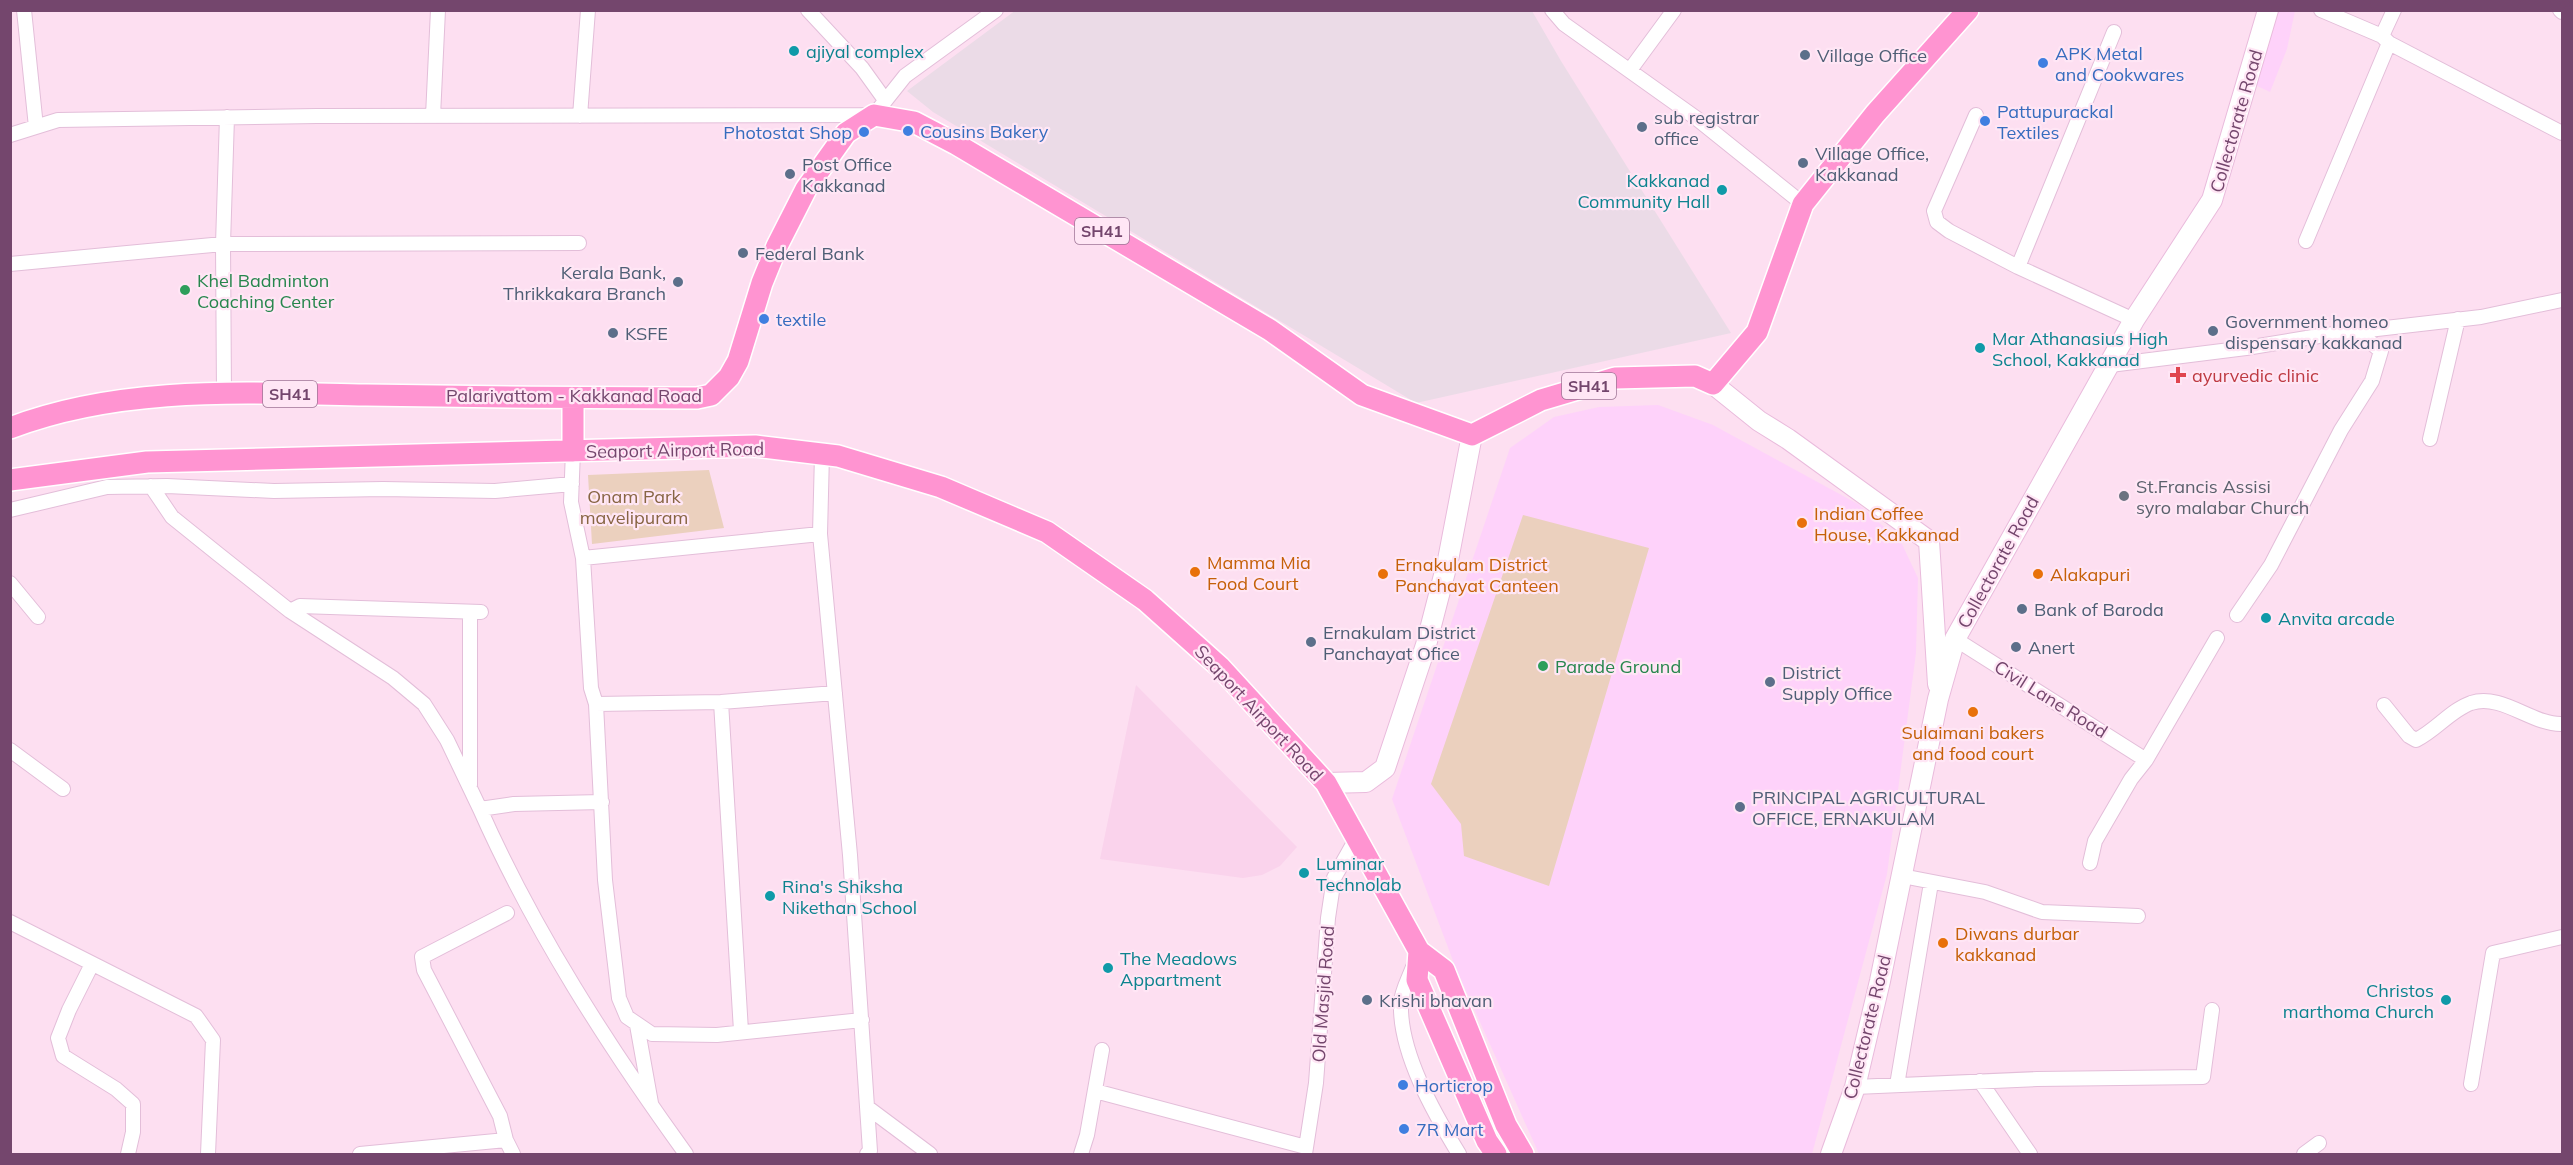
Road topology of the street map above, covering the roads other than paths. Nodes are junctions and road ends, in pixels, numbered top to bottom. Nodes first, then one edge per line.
1 (24, 10) edge
2 (438, 10) edge
3 (588, 10) edge
4 (808, 10) edge
5 (996, 10) edge
6 (1552, 10) edge
7 (1674, 10) edge
8 (1968, 10) edge
9 (2268, 10) edge
10 (2321, 10) edge
11 (2394, 10) edge
12 (2114, 32) dead end
13 (2386, 40) junction
14 (1630, 70) junction
15 (879, 108) junction
16 (1976, 115) dead end
17 (433, 116) junction
18 (580, 116) junction
19 (227, 117) junction
20 (36, 127) junction
21 (2562, 133) edge
22 (10, 135) edge
23 (1803, 204) junction
24 (2306, 241) dead end
25 (579, 243) dead end
26 (223, 244) junction
27 (10, 264) edge
28 (2018, 267) junction
29 (2562, 300) edge
30 (2134, 320) junction
31 (2458, 320) junction
32 (2357, 331) junction
33 (2110, 365) junction
34 (1713, 384) junction
35 (224, 393) junction
36 (573, 398) junction
37 (10, 428) edge
38 (1472, 435) junction
39 (2430, 440) dead end
40 (573, 451) junction
41 (822, 454) junction
42 (10, 480) edge
43 (572, 484) junction
44 (151, 486) junction
45 (10, 510) edge
46 (820, 534) junction
47 (583, 558) junction
48 (10, 583) edge
49 (290, 611) junction
50 (2237, 615) dead end
51 (38, 617) dead end
52 (2217, 638) dead end
53 (1955, 639) junction
54 (835, 693) junction
55 (1938, 699) junction
56 (720, 702) junction
57 (596, 704) junction
58 (2384, 705) dead end
59 (2562, 724) edge
60 (10, 750) edge
61 (2146, 760) junction
62 (1326, 783) junction
63 (63, 789) dead end
64 (470, 790) junction
65 (602, 802) junction
66 (480, 809) junction
67 (1356, 838) junction
68 (2090, 863) dead end
69 (1902, 876) junction
70 (1931, 883) junction
71 (507, 913) dead end
72 (2138, 916) dead end
73 (10, 922) edge
74 (2562, 937) edge
75 (1419, 951) junction
76 (92, 964) junction
77 (2212, 1010) dead end
78 (862, 1020) junction
79 (637, 1025) junction
80 (741, 1031) junction
81 (1102, 1050) dead end
82 (1980, 1081) junction
83 (2471, 1084) dead end
84 (1897, 1085) junction
85 (1855, 1087) junction
86 (1095, 1091) junction
87 (651, 1104) junction
88 (867, 1107) junction
89 (506, 1140) junction
90 (2319, 1143) dead end
91 (1489, 1150) edge
92 (1305, 1151) edge
93 (128, 1155) edge
94 (208, 1155) edge
95 (360, 1155) edge
96 (513, 1155) edge
97 (686, 1155) edge
98 (867, 1155) edge
99 (930, 1155) edge
100 (1081, 1155) edge
101 (1459, 1155) edge
102 (1523, 1155) edge
103 (1831, 1155) edge
104 (2030, 1155) edge
105 (2304, 1155) edge

1 - 20 street
2 - 17 street
3 - 18 street
4 - 15 street
5 - 15 street
6 - 14 street
7 - 14 street
8 - 23 main road
9 - 30 street, Collectorate Road
10 - 13 street
11 - 13 street
12 - 28 street
13 - 21 street
13 - 24 street
14 - 23 street
15 - 18 street
15 - 36 main road, Palarivattom - Kakkanad Road / SH41
15 - 38 main road, SH41
16 - 28 street
17 - 18 street
17 - 19 street
19 - 20 street
19 - 26 street
20 - 22 street
23 - 34 main road
25 - 26 street
26 - 27 street
26 - 35 street
28 - 30 street
29 - 31 street
30 - 33 street, Collectorate Road
31 - 32 street
31 - 39 street
32 - 33 street
32 - 50 street
33 - 53 street, Collectorate Road
34 - 38 main road, SH41
34 - 55 street
35 - 36 main road, Palarivattom - Kakkanad Road / SH41
35 - 37 main road, Palarivattom - Kakkanad Road / SH41
36 - 40 main road
38 - 62 street
40 - 41 main road, Seaport Airport Road
40 - 42 main road, Seaport Airport Road
40 - 43 street
41 - 46 street
41 - 62 main road, Seaport Airport Road
43 - 44 street
43 - 47 street
44 - 45 street
44 - 49 street
46 - 47 street
46 - 54 street
47 - 57 street
48 - 51 street
49 - 64 street
49 - 64 street
52 - 61 street
53 - 55 street, Collectorate Road
53 - 61 street, Civil Lane Road
54 - 56 street
54 - 78 street
55 - 69 street, Collectorate Road
56 - 57 street
56 - 80 street
57 - 65 street
58 - 59 street
60 - 63 street
61 - 68 street
62 - 67 main road, Seaport Airport Road
64 - 66 street
65 - 66 street
65 - 79 street
66 - 87 street
67 - 75 main road, Seaport Airport Road
67 - 92 street, Old Masjid Road
69 - 70 street
69 - 85 street, Collectorate Road
70 - 72 street
70 - 84 street
71 - 89 street
73 - 76 street
74 - 83 street
75 - 91 main road
75 - 101 street
75 - 102 main road, Seaport Airport Road
76 - 93 street
76 - 94 street
77 - 82 street
78 - 80 street
78 - 88 street
79 - 80 street
79 - 87 street
81 - 86 street
82 - 84 street
82 - 104 street
84 - 85 street
85 - 103 street, Collectorate Road
86 - 92 street
86 - 100 street
87 - 97 street
88 - 98 street
88 - 99 street
89 - 95 street
89 - 96 street
90 - 105 street

